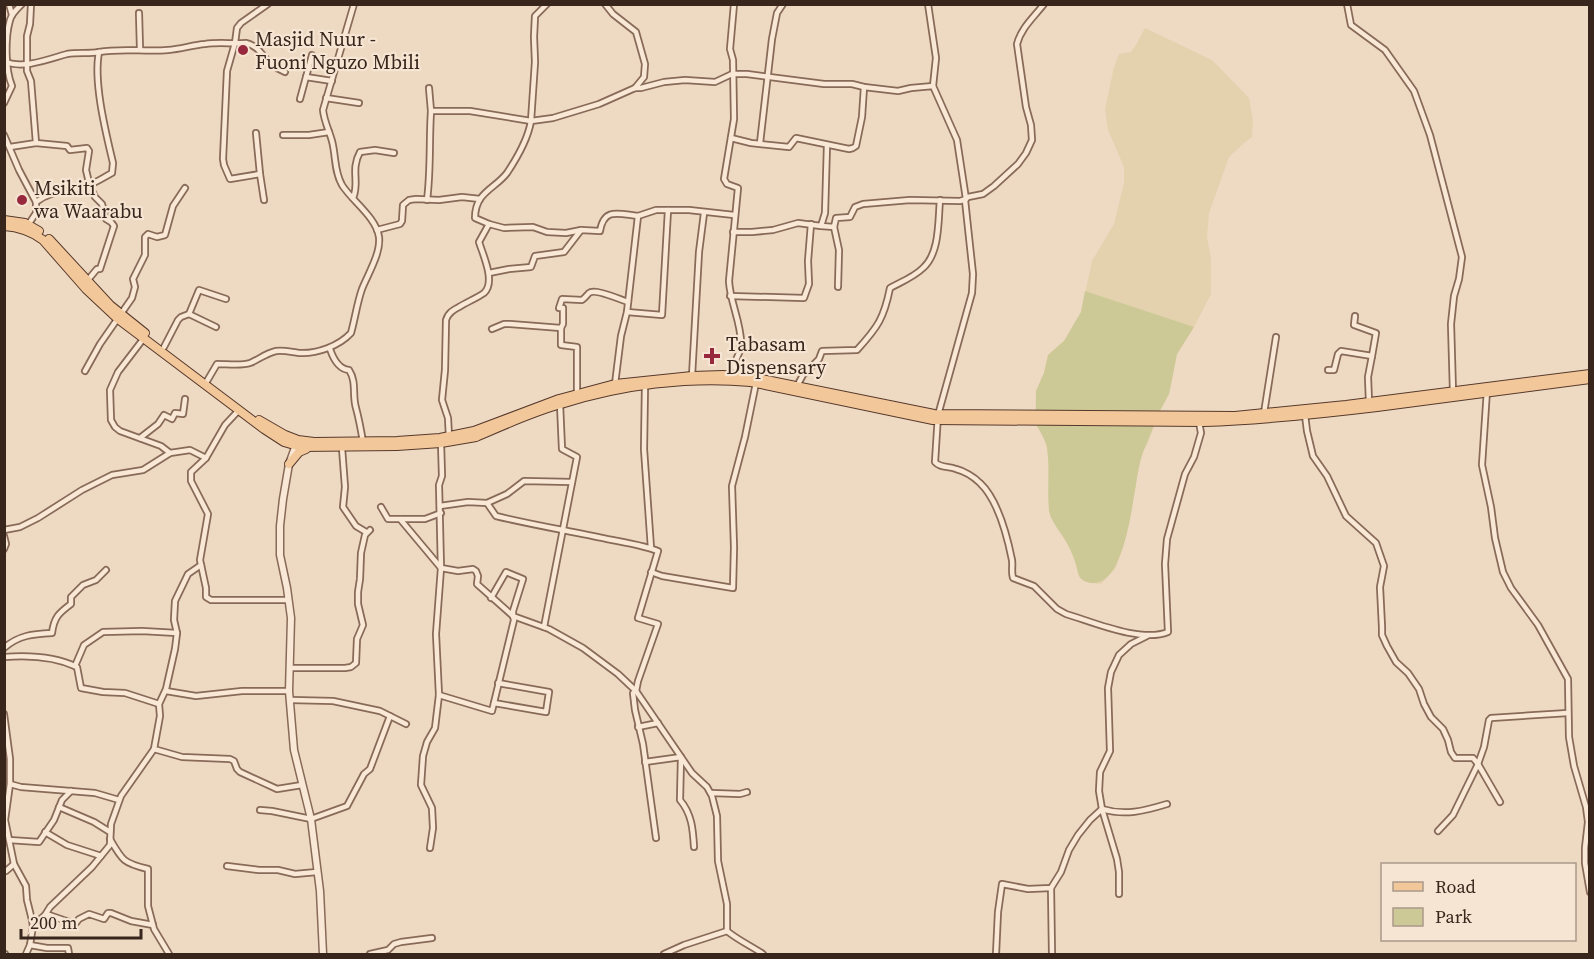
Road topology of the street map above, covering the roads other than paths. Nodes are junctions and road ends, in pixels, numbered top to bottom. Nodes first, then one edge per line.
1 (9, 4) edge
2 (22, 4) edge
3 (31, 4) edge
4 (268, 4) edge
5 (354, 4) edge
6 (547, 4) edge
7 (605, 4) edge
8 (734, 4) edge
9 (783, 4) edge
10 (928, 4) edge
11 (1044, 4) edge
12 (1347, 4) edge
13 (139, 13) dead end
14 (12, 15) junction
15 (235, 44) junction
16 (140, 49) junction
17 (99, 52) junction
18 (312, 55) dead end
19 (5, 61) edge
20 (28, 65) junction
21 (285, 72) dead end
22 (732, 74) junction
23 (306, 77) junction
24 (768, 77) junction
25 (332, 81) junction
26 (864, 87) junction
27 (933, 87) junction
28 (429, 88) dead end
29 (635, 88) junction
30 (326, 98) junction
31 (300, 99) dead end
32 (4, 103) edge
33 (359, 103) dead end
34 (431, 111) junction
35 (531, 121) junction
36 (328, 132) junction
37 (256, 133) dead end
38 (4, 135) edge
39 (282, 135) dead end
40 (731, 138) junction
41 (36, 143) junction
42 (760, 143) junction
43 (827, 145) junction
44 (10, 147) junction
45 (394, 153) dead end
46 (260, 174) junction
47 (90, 184) junction
48 (185, 188) dead end
49 (352, 198) junction
50 (966, 198) junction
51 (480, 199) junction
52 (264, 200) dead end
53 (427, 200) junction
54 (940, 200) junction
55 (36, 202) junction
56 (668, 210) junction
57 (704, 213) junction
58 (735, 215) junction
59 (638, 216) junction
60 (4, 220) edge
61 (489, 224) junction
62 (811, 224) junction
63 (28, 225) junction
64 (4, 226) edge
65 (821, 226) junction
66 (834, 227) junction
67 (377, 230) junction
68 (581, 230) junction
69 (733, 232) junction
70 (489, 273) junction
71 (87, 282) junction
72 (838, 287) dead end
73 (730, 296) junction
74 (226, 299) dead end
75 (628, 302) junction
76 (627, 312) junction
77 (189, 314) junction
78 (120, 316) junction
79 (1355, 316) dead end
80 (216, 327) dead end
81 (561, 328) junction
82 (492, 329) dead end
83 (1276, 337) dead end
84 (144, 338) junction
85 (164, 347) junction
86 (330, 348) junction
87 (1372, 356) junction
88 (1328, 370) dead end
89 (85, 371) dead end
90 (1590, 374) edge
91 (692, 376) junction
92 (737, 376) junction
93 (1590, 379) edge
94 (207, 381) junction
95 (757, 381) junction
96 (615, 384) junction
97 (645, 386) junction
98 (797, 386) junction
99 (1487, 391) junction
100 (1453, 392) junction
101 (577, 394) junction
102 (185, 399) dead end
103 (1369, 402) junction
104 (560, 404) junction
105 (238, 410) junction
106 (1264, 413) junction
107 (1305, 415) junction
108 (938, 417) junction
109 (1162, 419) junction
110 (1198, 422) junction
111 (449, 436) junction
112 (140, 438) junction
113 (284, 442) junction
114 (363, 442) junction
115 (297, 443) junction
116 (441, 443) junction
117 (313, 447) junction
118 (342, 448) junction
119 (170, 453) junction
120 (206, 458) junction
121 (289, 464) junction
122 (572, 482) junction
123 (487, 503) junction
124 (440, 506) junction
125 (381, 507) dead end
126 (441, 513) junction
127 (400, 519) junction
128 (564, 529) junction
129 (4, 530) edge
130 (4, 536) edge
131 (651, 548) junction
132 (4, 549) edge
133 (201, 565) junction
134 (441, 568) junction
135 (106, 570) dead end
136 (651, 572) junction
137 (491, 598) junction
138 (288, 600) junction
139 (513, 616) junction
140 (544, 627) junction
141 (177, 633) junction
142 (1147, 636) junction
143 (4, 648) edge
144 (4, 657) edge
145 (75, 666) junction
146 (290, 668) junction
147 (498, 683) junction
148 (166, 691) junction
149 (289, 691) junction
150 (636, 691) junction
151 (439, 695) junction
152 (291, 700) junction
153 (494, 703) junction
154 (159, 704) junction
155 (1568, 713) junction
156 (4, 714) edge
157 (390, 716) junction
158 (658, 723) junction
159 (406, 724) dead end
160 (639, 726) junction
161 (154, 749) junction
162 (681, 757) junction
163 (645, 762) junction
164 (1478, 764) junction
165 (10, 784) junction
166 (302, 785) junction
167 (71, 791) junction
168 (747, 792) dead end
169 (711, 793) junction
170 (119, 800) junction
171 (1500, 802) dead end
172 (1167, 804) dead end
173 (59, 807) junction
174 (1102, 808) junction
175 (260, 810) dead end
176 (311, 819) junction
177 (1438, 831) dead end
178 (45, 832) junction
179 (110, 832) junction
180 (656, 838) dead end
181 (110, 839) junction
182 (9, 840) junction
183 (694, 847) dead end
184 (430, 848) dead end
185 (101, 856) junction
186 (14, 864) junction
187 (227, 866) dead end
188 (4, 871) edge
189 (317, 872) junction
190 (1051, 888) junction
191 (1590, 892) edge
192 (1119, 894) dead end
193 (46, 914) junction
194 (33, 926) junction
195 (153, 926) junction
196 (727, 931) junction
197 (432, 938) dead end
198 (30, 945) junction
199 (26, 954) edge
200 (69, 954) edge
201 (169, 954) edge
202 (323, 954) edge
203 (370, 954) edge
204 (664, 954) edge
205 (763, 954) edge
206 (996, 954) edge
207 (1052, 954) edge

1 - 14 street
2 - 14 street
3 - 20 street
4 - 15 street
5 - 25 street
6 - 35 street
7 - 29 street
8 - 22 street
9 - 24 street
10 - 27 street
11 - 50 street
12 - 100 street
13 - 16 street
14 - 19 street
15 - 16 street
15 - 21 street
15 - 46 street
16 - 17 street
17 - 20 street
17 - 47 street
18 - 23 street
19 - 20 street
19 - 32 street
20 - 41 street
22 - 24 street
22 - 29 street
22 - 40 street
23 - 25 street
23 - 31 street
24 - 26 street
24 - 42 street
25 - 30 street
26 - 27 street
26 - 43 street
27 - 50 street
28 - 34 street
29 - 35 street
30 - 33 street
30 - 36 street
34 - 35 street
34 - 53 street
35 - 51 street
36 - 39 street
36 - 49 street
37 - 46 street
38 - 44 street
40 - 42 street
40 - 58 street
41 - 44 street
41 - 47 street
42 - 43 street
43 - 65 street
44 - 55 street
45 - 49 street
46 - 52 street
47 - 55 street
47 - 71 street
48 - 78 street
49 - 67 street
50 - 54 street
50 - 108 street
51 - 53 street
51 - 61 street
53 - 67 street
54 - 66 street
54 - 98 street
55 - 63 street
56 - 57 street
56 - 59 street
56 - 76 street
57 - 58 street
57 - 91 street
58 - 69 street
59 - 68 street
59 - 75 street
60 - 63 main road
61 - 68 street
61 - 70 street
62 - 65 street
62 - 69 street
62 - 73 street
63 - 71 main road
64 - 78 main road
65 - 66 street
66 - 72 street
67 - 86 street
68 - 70 street
69 - 73 street
70 - 111 street
71 - 78 main road
73 - 92 street
74 - 77 street
75 - 76 street
75 - 81 street
76 - 96 street
77 - 80 street
77 - 85 street
78 - 84 main road
78 - 85 main road
78 - 89 street
79 - 87 street
81 - 82 street
81 - 101 street
83 - 106 street
84 - 105 main road
84 - 112 street
85 - 94 main road
86 - 94 street
86 - 114 street
87 - 88 street
87 - 103 street
90 - 99 main road
91 - 92 main road
91 - 96 main road
92 - 95 main road
93 - 99 main road
94 - 115 main road
95 - 97 main road
95 - 98 main road
95 - 108 main road
95 - 136 street
96 - 101 main road
97 - 104 main road
97 - 131 street
98 - 108 main road
99 - 100 main road
99 - 107 main road
99 - 155 street
100 - 103 main road
101 - 111 main road
102 - 112 street
103 - 106 main road
104 - 116 main road
104 - 122 street
105 - 113 main road
105 - 120 street
106 - 109 main road
107 - 110 main road
107 - 164 street
108 - 109 main road
108 - 142 street
109 - 110 main road
110 - 142 street
111 - 114 main road
112 - 119 street
113 - 115 main road
113 - 121 main road
114 - 115 main road
115 - 117 main road
115 - 121 street
116 - 118 main road
116 - 124 street
117 - 118 main road
117 - 121 main road
118 - 146 street
119 - 120 street
119 - 129 street
120 - 133 street
121 - 138 street
122 - 123 street
122 - 128 street
123 - 124 street
123 - 128 street
124 - 126 street
125 - 127 street
126 - 127 street
126 - 134 street
127 - 134 street
128 - 131 street
128 - 140 street
130 - 132 street
131 - 136 street
133 - 138 street
133 - 141 street
134 - 137 street
134 - 151 street
135 - 143 street
136 - 150 street
137 - 139 street
137 - 139 street
138 - 146 street
139 - 140 street
139 - 147 street
140 - 150 street
141 - 145 street
141 - 148 street
142 - 174 street
144 - 145 street
145 - 154 street
146 - 149 street
147 - 153 street
147 - 153 street
148 - 149 street
148 - 154 street
149 - 152 street
150 - 158 street
150 - 160 street
151 - 153 street
151 - 184 street
152 - 157 street
152 - 166 street
154 - 161 street
155 - 164 street
155 - 191 street
156 - 165 street
157 - 159 street
157 - 176 street
158 - 160 street
158 - 162 street
160 - 163 street
161 - 166 street
161 - 170 street
162 - 163 street
162 - 169 street
162 - 183 street
163 - 180 street
164 - 171 street
164 - 177 street
165 - 167 street
165 - 182 street
166 - 176 street
167 - 170 street
167 - 173 street
168 - 169 street
169 - 196 street
170 - 179 street
172 - 174 street
173 - 178 street
173 - 179 street
174 - 190 street
174 - 192 street
175 - 176 street
176 - 189 street
178 - 182 street
178 - 185 street
179 - 181 street
181 - 185 street
181 - 195 street
182 - 186 street
185 - 193 street
186 - 188 street
186 - 194 street
187 - 189 street
189 - 202 street
190 - 206 street
190 - 207 street
193 - 194 street
193 - 195 street
194 - 198 street
195 - 201 street
196 - 204 street
196 - 205 street
197 - 203 street
198 - 199 street
198 - 200 street

